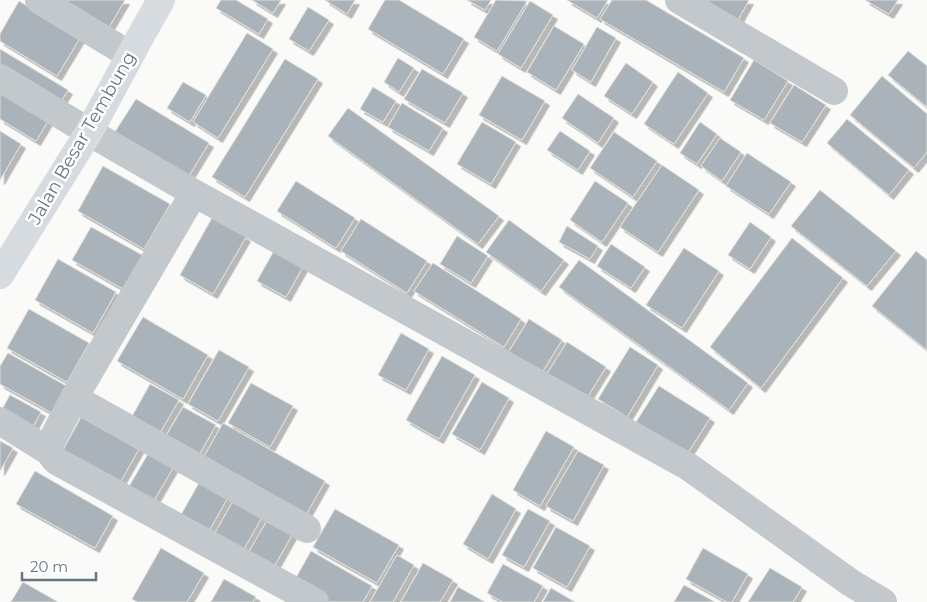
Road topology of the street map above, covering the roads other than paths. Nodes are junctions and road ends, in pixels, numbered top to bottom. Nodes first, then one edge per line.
1 (39, 0) edge
2 (162, 0) edge
3 (679, 0) edge
4 (130, 55) junction
5 (0, 78) edge
6 (834, 91) dead end
7 (89, 132) junction
8 (194, 193) junction
9 (0, 275) edge
10 (74, 398) junction
11 (0, 421) edge
12 (50, 452) junction
13 (307, 528) dead end
14 (845, 592) edge
15 (315, 602) edge
16 (882, 602) edge

1 - 4 street
2 - 4 highway, Jalan Besar Tembung
3 - 6 street
4 - 7 highway, Jalan Besar Tembung
5 - 7 street
7 - 8 street
7 - 9 highway, Jalan Besar Tembung
8 - 10 street
8 - 14 street
10 - 12 street
10 - 13 street
11 - 12 street
12 - 15 street
14 - 16 street

